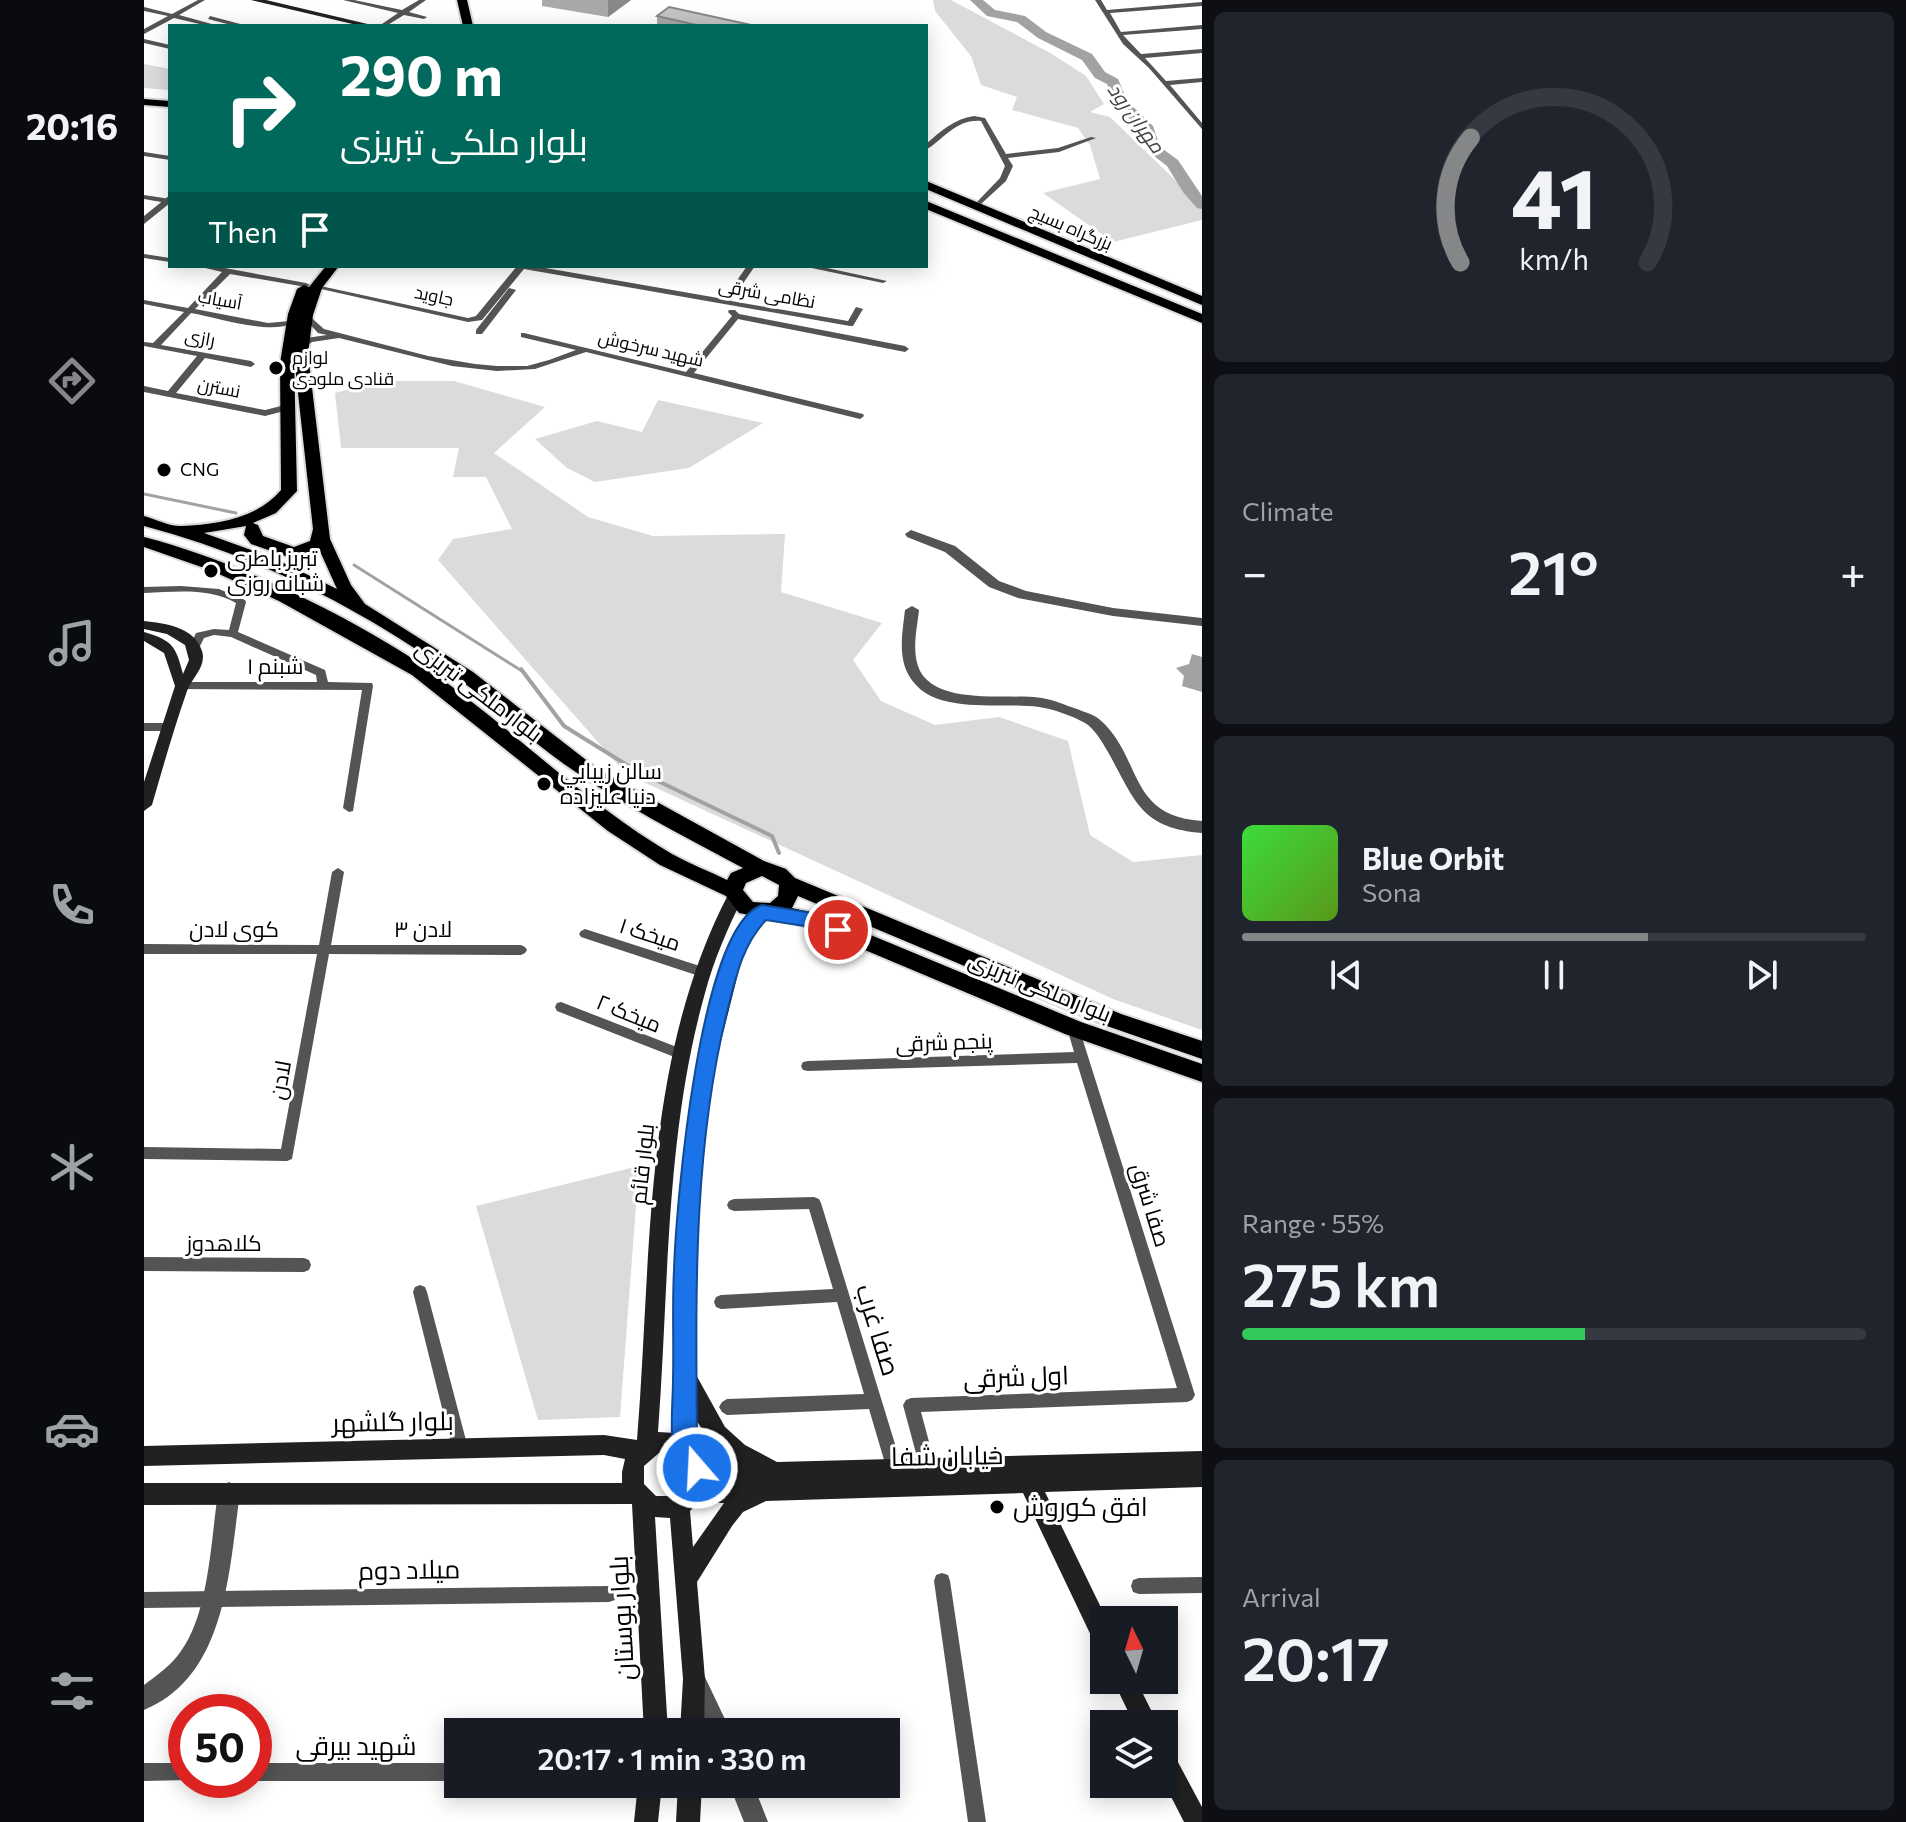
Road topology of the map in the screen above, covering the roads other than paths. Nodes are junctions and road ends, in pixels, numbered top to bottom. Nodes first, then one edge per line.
1 (202, 0) edge
2 (255, 0) edge
3 (346, 0) edge
4 (423, 0) edge
5 (452, 0) edge
6 (462, 0) edge
7 (1098, 0) edge
8 (273, 2) edge
9 (1202, 4) edge
10 (144, 9) edge
11 (181, 12) junction
12 (1105, 12) junction
13 (403, 13) junction
14 (173, 16) junction
15 (424, 17) dead end
16 (207, 24) edge
17 (233, 24) edge
18 (353, 24) edge
19 (385, 24) edge
20 (457, 24) edge
21 (468, 24) edge
22 (1202, 27) edge
23 (144, 32) edge
24 (1118, 34) junction
25 (144, 41) edge
26 (168, 47) edge
27 (1202, 51) edge
28 (1141, 56) junction
29 (1202, 80) edge
30 (1165, 83) junction
31 (144, 93) edge
32 (168, 95) edge
33 (144, 102) edge
34 (168, 104) edge
35 (1202, 127) edge
36 (1093, 138) dead end
37 (928, 146) edge
38 (144, 154) edge
39 (1004, 156) junction
40 (168, 158) edge
41 (928, 190) edge
42 (928, 190) edge
43 (928, 190) edge
44 (144, 197) edge
45 (168, 200) edge
46 (981, 202) junction
47 (928, 206) edge
48 (144, 221) edge
49 (144, 256) edge
50 (168, 260) edge
51 (212, 268) edge
52 (318, 268) edge
53 (331, 268) edge
54 (523, 268) edge
55 (523, 268) edge
56 (530, 268) edge
57 (750, 268) edge
58 (816, 268) edge
59 (228, 271) junction
60 (883, 281) dead end
61 (311, 286) junction
62 (1202, 292) edge
63 (1202, 301) edge
64 (144, 302) edge
65 (725, 303) junction
66 (859, 309) dead end
67 (189, 310) junction
68 (1202, 311) edge
69 (306, 315) junction
70 (736, 316) junction
71 (1202, 319) edge
72 (290, 323) junction
73 (479, 332) dead end
74 (524, 335) dead end
75 (339, 336) junction
76 (144, 344) edge
77 (155, 346) junction
78 (302, 347) junction
79 (905, 349) dead end
80 (584, 350) junction
81 (203, 355) junction
82 (251, 364) dead end
83 (689, 374) junction
84 (144, 389) edge
85 (170, 394) junction
86 (289, 407) junction
87 (860, 416) dead end
88 (284, 499) junction
89 (144, 521) edge
90 (169, 527) junction
91 (252, 528) junction
92 (322, 529) junction
93 (911, 534) dead end
94 (144, 542) edge
95 (267, 589) junction
96 (144, 590) edge
97 (912, 610) dead end
98 (371, 615) junction
99 (1202, 622) edge
100 (144, 625) edge
101 (233, 634) junction
102 (144, 636) edge
103 (194, 648) junction
104 (182, 686) junction
105 (323, 686) junction
106 (144, 727) edge
107 (169, 727) junction
108 (144, 805) edge
109 (349, 808) dead end
110 (678, 823) junction
111 (1202, 827) edge
112 (657, 853) junction
113 (760, 868) junction
114 (338, 872) dead end
115 (789, 884) junction
116 (734, 894) junction
117 (766, 912) junction
118 (585, 934) dead end
119 (324, 948) junction
120 (144, 949) edge
121 (521, 950) dead end
122 (702, 972) junction
123 (561, 1007) dead end
124 (1073, 1028) junction
125 (1202, 1050) edge
126 (682, 1055) junction
127 (1082, 1057) junction
128 (808, 1066) dead end
129 (1202, 1073) edge
130 (144, 1153) edge
131 (734, 1205) dead end
132 (144, 1264) edge
133 (304, 1265) dead end
134 (420, 1292) dead end
135 (842, 1295) junction
136 (721, 1302) dead end
137 (684, 1373) junction
138 (1187, 1395) joint
139 (874, 1401) junction
140 (727, 1407) dead end
141 (460, 1448) junction
142 (685, 1448) junction
143 (645, 1449) junction
144 (144, 1456) edge
145 (1202, 1461) edge
146 (697, 1468) junction
147 (928, 1468) junction
148 (895, 1470) junction
149 (1025, 1474) junction
150 (1202, 1477) edge
151 (772, 1481) junction
152 (229, 1493) junction
153 (144, 1494) edge
154 (641, 1497) junction
155 (686, 1499) junction
156 (685, 1580) junction
157 (942, 1581) dead end
158 (1202, 1585) edge
159 (1139, 1586) dead end
160 (609, 1594) dead end
161 (211, 1599) junction
162 (144, 1600) edge
163 (1090, 1609) edge
164 (694, 1679) junction
165 (144, 1699) edge
166 (655, 1718) edge
167 (693, 1718) edge
168 (712, 1718) edge
169 (144, 1772) edge
170 (168, 1772) edge
171 (272, 1772) edge
172 (444, 1772) edge
173 (1178, 1786) edge
174 (649, 1798) edge
175 (689, 1798) edge
176 (747, 1798) edge
177 (646, 1822) edge
178 (688, 1822) edge
179 (756, 1822) edge
180 (977, 1822) edge
181 (1197, 1822) edge

1 - 11 street
2 - 8 main road
3 - 13 street
4 - 13 street
5 - 20 main road
6 - 21 main road
7 - 12 street
8 - 18 main road
9 - 12 street
10 - 14 street
11 - 14 street
11 - 17 street
12 - 24 street
13 - 15 street
13 - 19 street
14 - 16 street
14 - 23 street
22 - 24 street
24 - 28 street
25 - 26 street
27 - 28 street
28 - 30 street
29 - 30 street
30 - 35 street
31 - 32 main road
33 - 34 main road
36 - 39 street
37 - 39 street
38 - 40 street
39 - 46 street
41 - 46 main road
42 - 63 main road, بزرگراه بسیج
43 - 68 main road, بزرگراه بسیج
44 - 45 street
45 - 48 street
46 - 62 main road
47 - 71 main road
49 - 50 street
51 - 59 street, جاوید
52 - 61 main road
53 - 61 main road
54 - 61 street, جاوید
55 - 73 street
56 - 65 street, نظامی شرقی
57 - 65 street
58 - 60 street
59 - 61 street, جاوید
59 - 67 street
61 - 69 main road
61 - 72 main road
64 - 67 street, آسیاب
65 - 66 street, نظامی شرقی
65 - 70 street
67 - 72 street, آسیاب
67 - 77 street
69 - 75 street, شهید سرخوش
69 - 78 main road
70 - 79 street
70 - 83 street
72 - 86 main road
74 - 80 street
75 - 78 street, شهید سرخوش
75 - 80 street, شهید سرخوش
76 - 77 street, رازی
77 - 81 street, رازی
78 - 92 main road
80 - 83 street, شهید سرخوش
81 - 82 street, رازی
81 - 85 street
83 - 87 street, شهید سرخوش
84 - 85 street, نسترن
85 - 86 street, نسترن
86 - 88 main road
88 - 90 main road
88 - 91 main road
89 - 90 main road
90 - 98 main road, بلوار ملکى تبریزى
91 - 92 main road
91 - 95 main road
92 - 98 main road
93 - 99 street
94 - 95 main road
95 - 112 main road, بلوار ملکى تبریزى
96 - 101 street
97 - 111 street
98 - 110 main road, بلوار ملکى تبریزى
100 - 103 main road
101 - 103 street
101 - 105 street
102 - 104 main road
103 - 104 main road
104 - 105 street, شبنم ۱
104 - 107 main road
105 - 109 street, شبنم ۱
106 - 107 street
107 - 108 main road
110 - 112 main road
110 - 113 main road, بلوار ملکى تبریزى
112 - 116 main road, بلوار ملکى تبریزى
113 - 115 main road
113 - 116 main road
114 - 119 street, لادن
115 - 117 main road
115 - 125 main road, بلوار ملکى تبریزى
116 - 117 main road
116 - 122 main road, بلوار قائم
117 - 124 main road, بلوار ملکى تبریزى
117 - 137 main road
118 - 122 street, میخک ۱
119 - 120 street, کوی لادن
119 - 121 street, لادن ۳
119 - 130 street, لادن
122 - 126 main road, بلوار قائم
123 - 126 street, میخک ۲
124 - 127 street, صفا شرق
124 - 129 main road, بلوار ملکى تبریزى
126 - 143 main road, بلوار قائم
127 - 128 street, پنجم شرقی
127 - 138 street, صفا شرق
131 - 135 street, صفا غرب
132 - 133 street, کلاهدوز
134 - 141 street
135 - 136 street
135 - 139 street, صفا غرب
137 - 142 main road
137 - 151 main road
138 - 147 street, اول شرقی
139 - 140 street
139 - 148 street, صفا غرب
141 - 143 main road, بلوار گلشهر
141 - 144 main road, بلوار گلشهر
142 - 143 main road
142 - 146 main road
143 - 154 main road
145 - 149 main road, خیابان شفا
146 - 151 main road, خیابان شفا
146 - 155 main road
147 - 148 main road, خیابان شفا
147 - 149 main road, خیابان شفا
148 - 151 main road, خیابان شفا
149 - 150 main road, خیابان شفا
149 - 151 main road, خیابان شفا
149 - 163 main road
151 - 155 main road, خیابان شفا
151 - 156 main road
152 - 153 main road
152 - 154 main road
152 - 161 street
154 - 155 main road
154 - 166 main road, بلوار بوستان
155 - 156 main road
156 - 164 main road
157 - 180 street
158 - 159 street
160 - 161 street, میلاد دوم
161 - 162 street, میلاد دوم
161 - 165 street
164 - 167 main road
164 - 168 street
169 - 170 street
171 - 172 street, شهید بیرقی
173 - 181 main road
174 - 177 main road
175 - 178 main road
176 - 179 street

